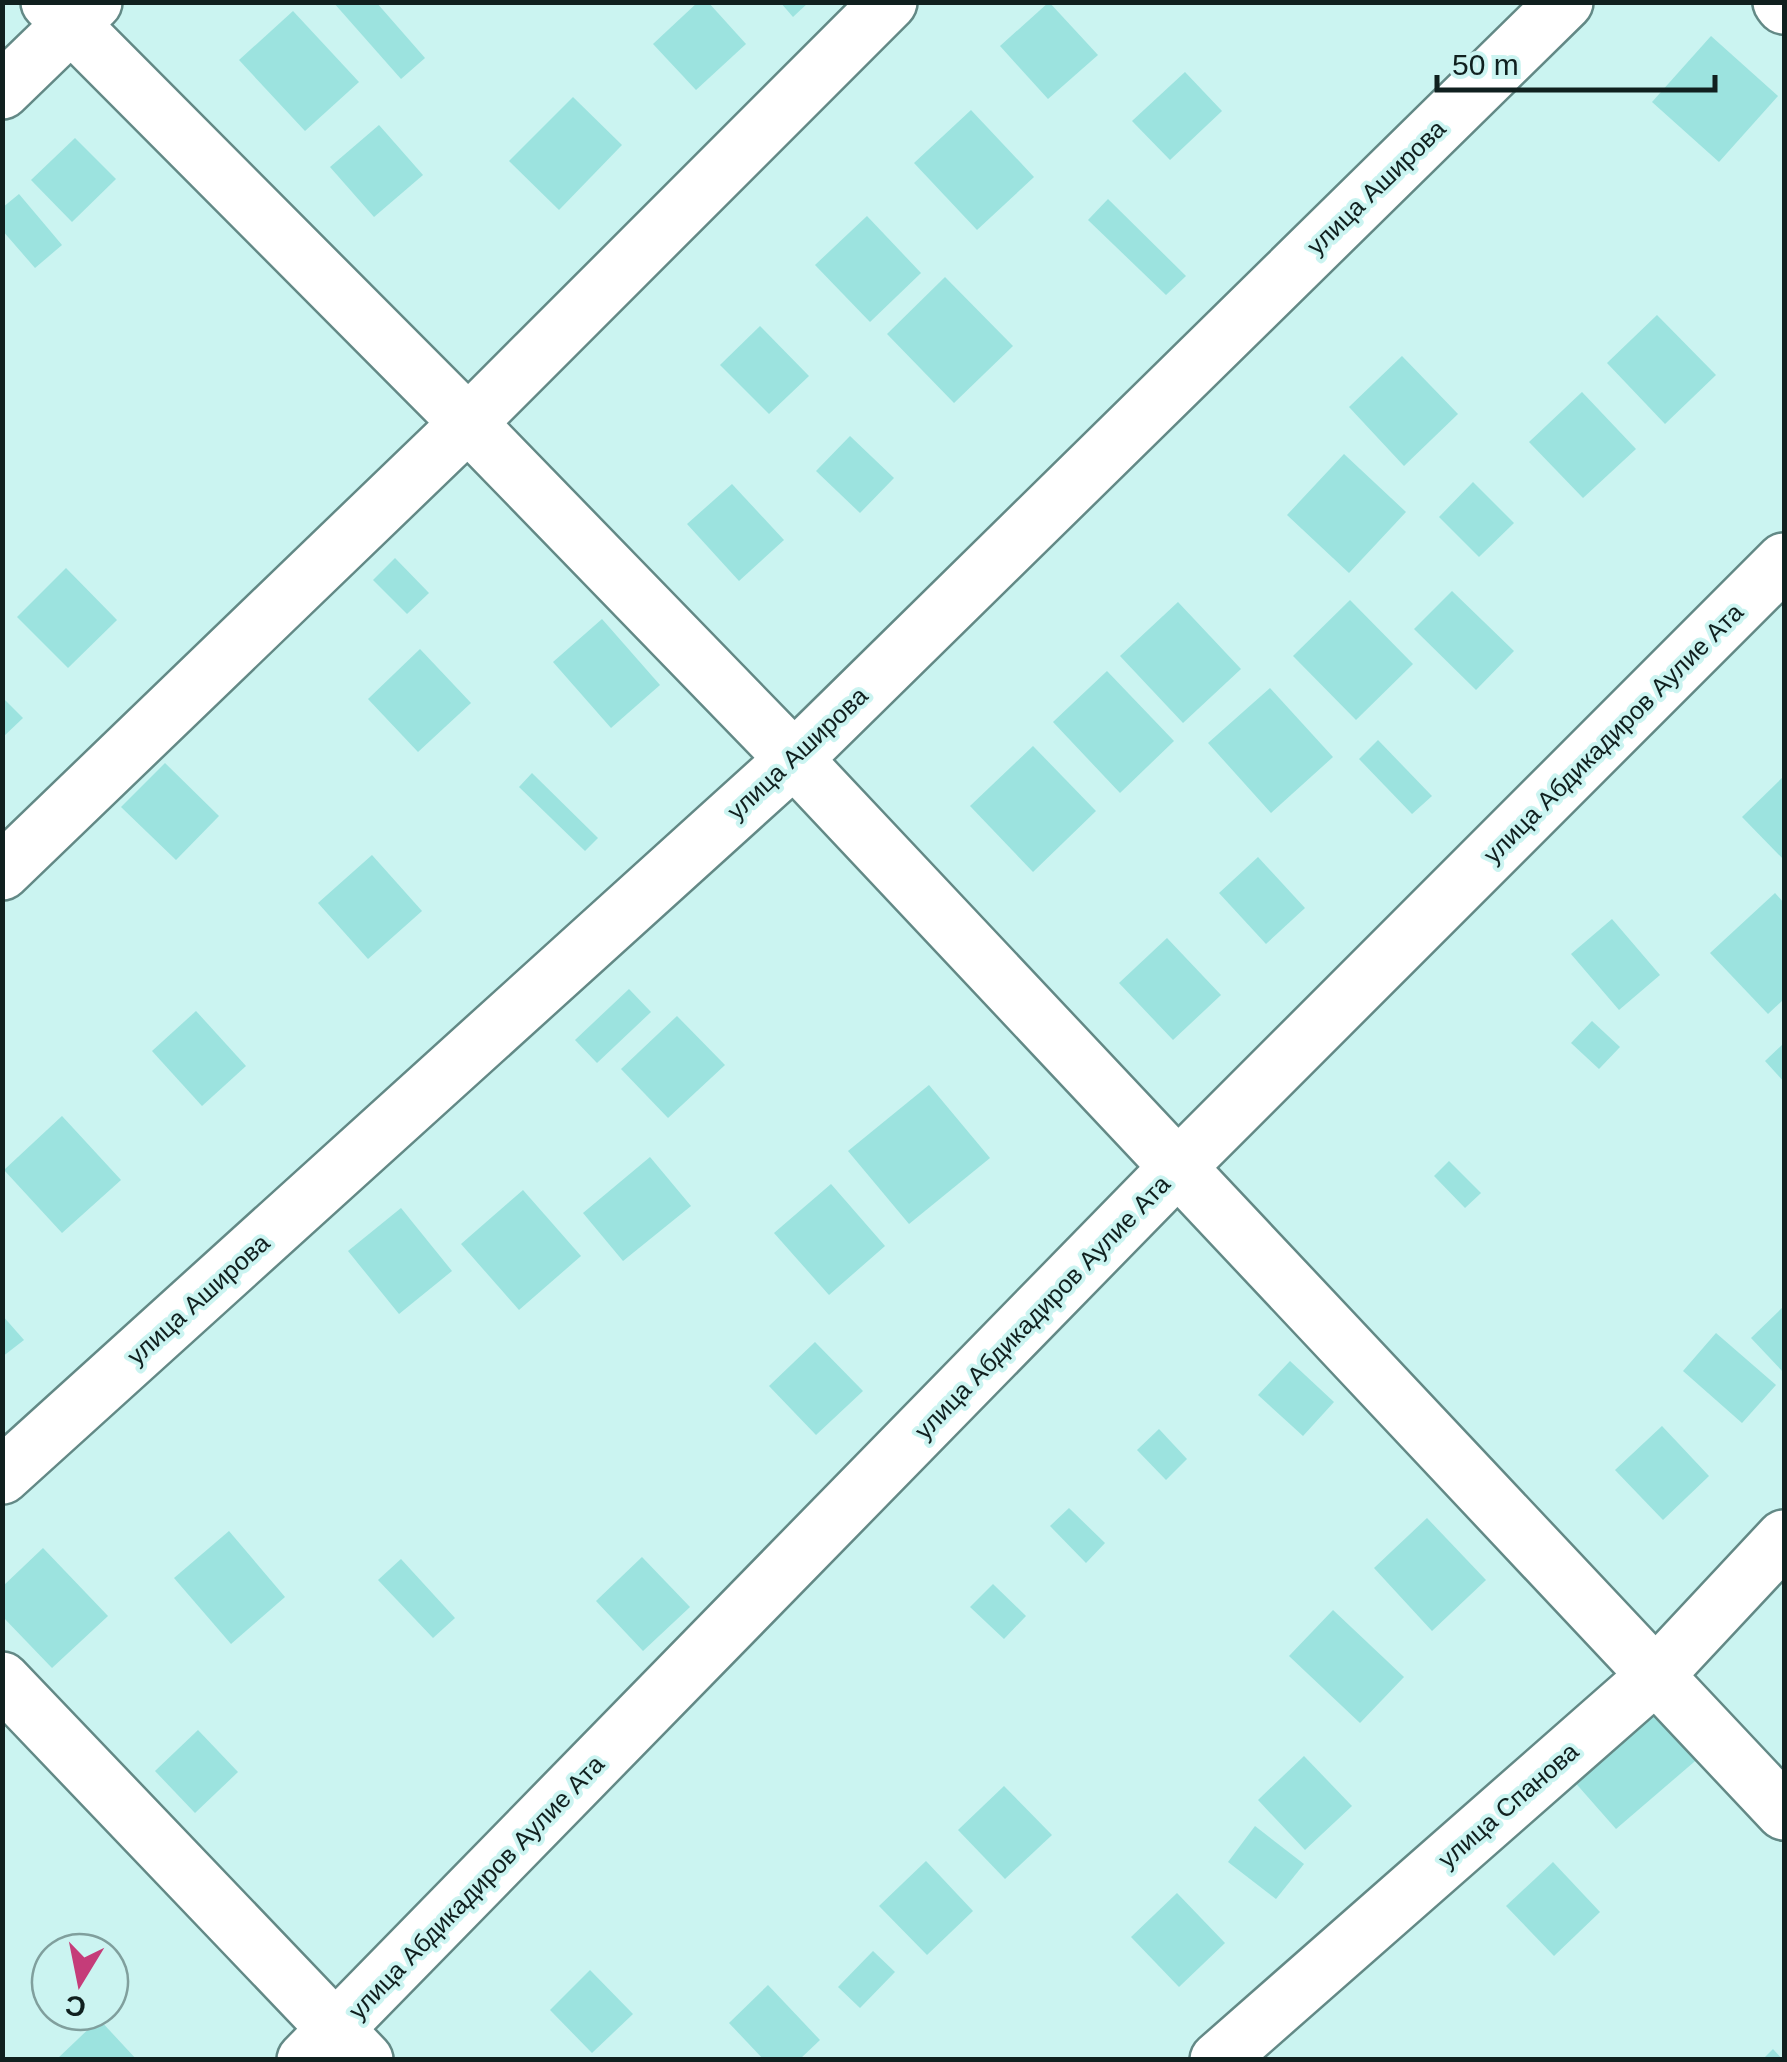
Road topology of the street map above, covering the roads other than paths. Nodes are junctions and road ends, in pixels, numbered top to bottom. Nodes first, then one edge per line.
1 (889, 2) edge
2 (1565, 2) edge
3 (71, 10) edge
4 (2, 91) edge
5 (468, 423) junction
6 (1784, 562) edge
7 (794, 759) junction
8 (2, 872) edge
9 (1178, 1168) junction
10 (2, 1476) edge
11 (1784, 1538) edge
12 (1655, 1676) junction
13 (2, 1680) edge
14 (1784, 1812) edge
15 (336, 2050) edge
16 (1218, 2060) edge

1 - 5 street
2 - 7 street, улица Аширова
3 - 4 street
3 - 5 street
5 - 7 street
5 - 8 street
6 - 9 street, улица Абдикадиров Аулие Ата
7 - 9 street
7 - 10 street, улица Аширова
9 - 12 street
9 - 15 street, улица Абдикадиров Аулие Ата
11 - 12 street, улица Спанова
12 - 14 street
12 - 16 street, улица Спанова
13 - 15 street

